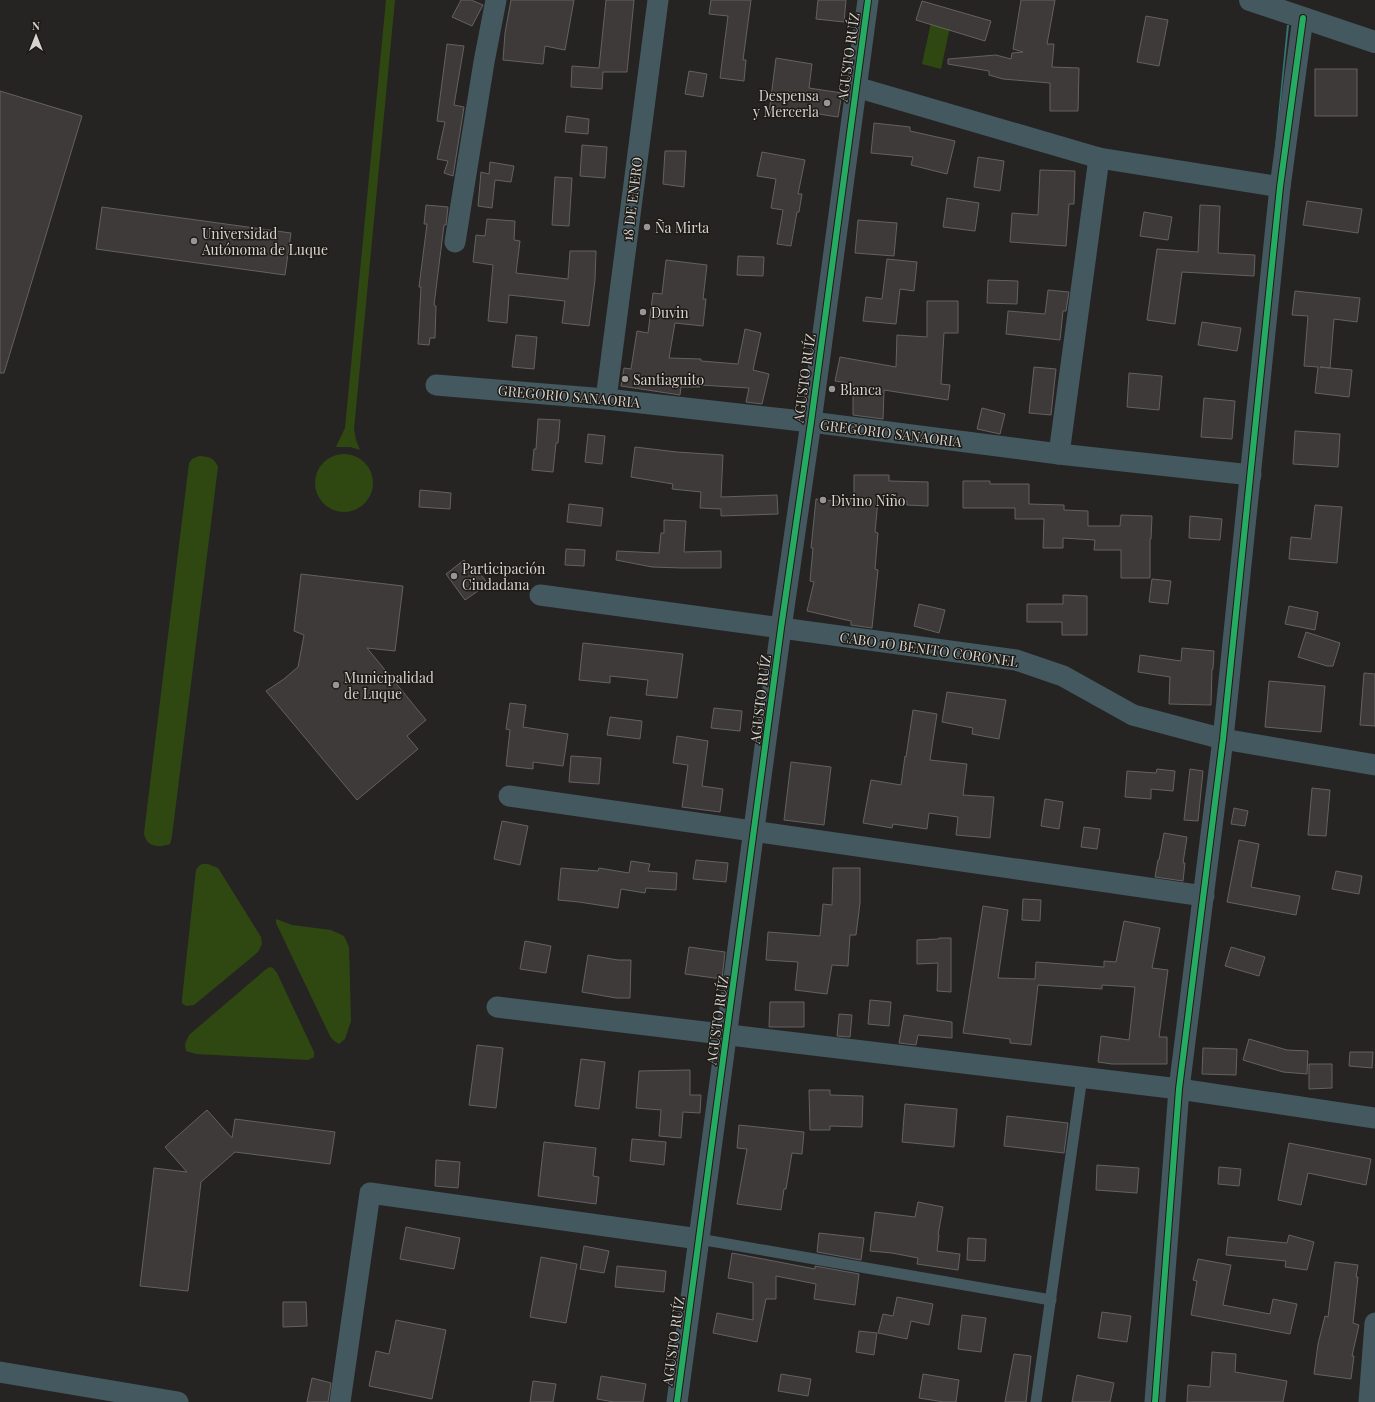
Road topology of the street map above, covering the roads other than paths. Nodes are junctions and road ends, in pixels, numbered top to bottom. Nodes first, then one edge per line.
1 (496, 0) edge
2 (658, 0) edge
3 (868, 0) edge
4 (1250, 0) edge
5 (1303, 18) junction
6 (1375, 42) edge
7 (856, 87) junction
8 (1099, 158) junction
9 (1280, 187) junction
10 (454, 242) dead end
11 (436, 385) dead end
12 (606, 399) junction
13 (811, 422) junction
14 (1059, 454) junction
15 (1251, 475) junction
16 (540, 595) dead end
17 (781, 628) junction
18 (1223, 739) junction
19 (1375, 765) edge
20 (509, 796) dead end
21 (755, 831) junction
22 (1204, 896) junction
23 (497, 1007) dead end
24 (727, 1034) junction
25 (1082, 1077) junction
26 (1179, 1089) junction
27 (1375, 1118) edge
28 (699, 1239) junction
29 (1051, 1300) junction
30 (1375, 1324) edge
31 (0, 1372) edge
32 (1371, 1391) edge
33 (178, 1402) edge
34 (340, 1402) edge
35 (677, 1402) edge
36 (1036, 1402) edge
37 (1155, 1402) edge

1 - 10 street
2 - 12 street, 18 DE ENERO
3 - 7 street, AGUSTO RUÍZ
4 - 5 street
5 - 6 street
5 - 9 street
7 - 8 street
7 - 13 street, AGUSTO RUÍZ
8 - 9 street
8 - 14 street
9 - 15 street
11 - 12 street, GREGORIO SANAORIA
12 - 13 street, GREGORIO SANAORIA
13 - 14 street, GREGORIO SANAORIA
13 - 17 street, AGUSTO RUÍZ
14 - 15 street, GREGORIO SANAORIA
15 - 18 street
16 - 17 street, CABO 1O BENITO CORONEL
17 - 18 street, CABO 1O BENITO CORONEL
17 - 21 street, AGUSTO RUÍZ
18 - 19 street, CABO 1O BENITO CORONEL
18 - 22 street
20 - 21 street
21 - 22 street
21 - 24 street, AGUSTO RUÍZ
22 - 26 street
23 - 24 street
24 - 25 street
24 - 28 street, AGUSTO RUÍZ
25 - 26 street
25 - 29 lane
26 - 27 street
26 - 37 street
28 - 29 lane
28 - 34 street
28 - 35 street, AGUSTO RUÍZ
29 - 36 lane
30 - 32 street
31 - 33 street

